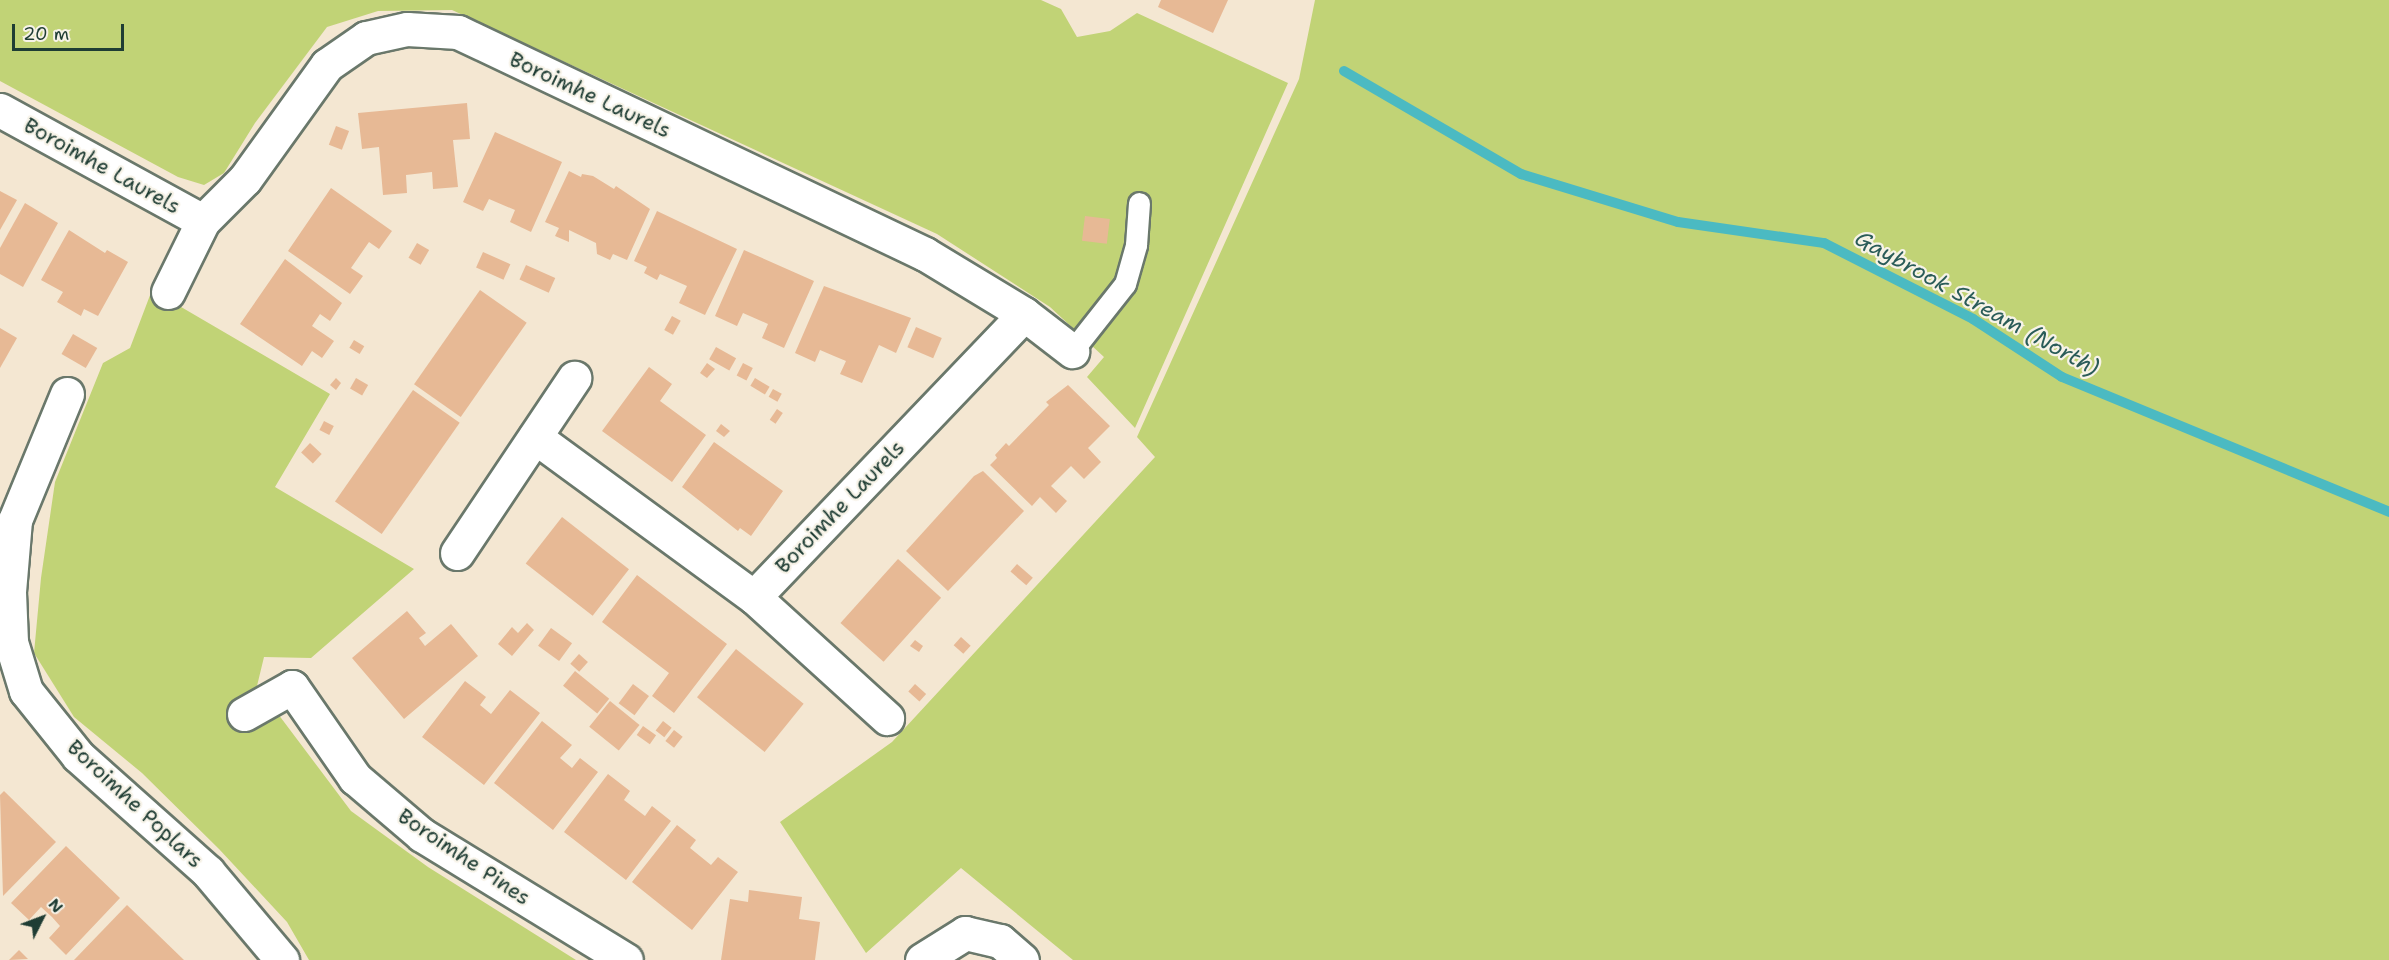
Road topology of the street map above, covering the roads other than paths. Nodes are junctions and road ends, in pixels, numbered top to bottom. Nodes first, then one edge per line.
1 (0, 110) edge
2 (1139, 203) dead end
3 (203, 221) junction
4 (168, 292) dead end
5 (1024, 314) junction
6 (1072, 351) joint
7 (574, 378) dead end
8 (67, 394) dead end
9 (535, 437) junction
10 (7, 518) edge
11 (457, 553) dead end
12 (754, 597) junction
13 (244, 714) dead end
14 (887, 718) dead end
15 (282, 960) edge
16 (627, 960) edge
17 (922, 960) edge
18 (1022, 960) edge

1 - 3 street, Boroimhe Laurels
2 - 6 lane
3 - 4 street, Boroimhe Laurels
3 - 5 street, Boroimhe Laurels
5 - 6 street, Boroimhe Laurels
5 - 12 street, Boroimhe Laurels
7 - 9 street
8 - 10 street, Boroimhe Poplars
9 - 11 street
9 - 12 street
10 - 15 street, Boroimhe Poplars
12 - 14 street
13 - 16 street, Boroimhe Pines
17 - 18 street

